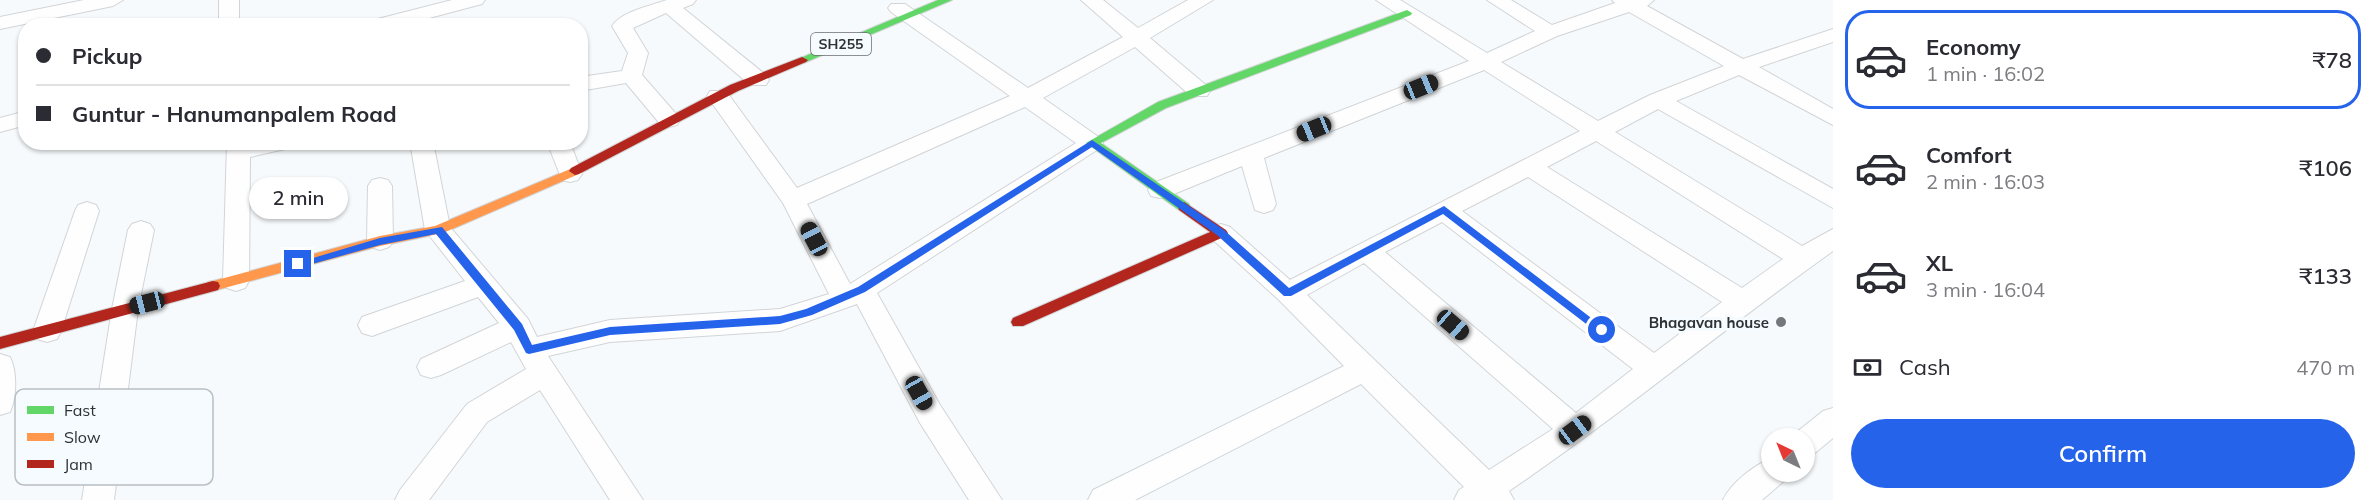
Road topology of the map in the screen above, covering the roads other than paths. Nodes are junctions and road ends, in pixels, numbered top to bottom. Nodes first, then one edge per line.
1 (5, 0) edge
2 (111, 0) edge
3 (229, 0) edge
4 (388, 0) edge
5 (475, 0) edge
6 (947, 0) edge
7 (1091, 0) edge
8 (1203, 0) edge
9 (1386, 0) edge
10 (1497, 0) edge
11 (1632, 1) edge
12 (678, 3) edge
13 (638, 7) edge
14 (908, 8) edge
15 (1407, 13) junction
16 (24, 18) edge
17 (229, 18) edge
18 (392, 18) edge
19 (411, 18) edge
20 (18, 19) edge
21 (0, 23) edge
22 (1550, 32) junction
23 (1833, 35) edge
24 (1137, 38) junction
25 (1485, 62) junction
26 (1739, 67) junction
27 (752, 75) junction
28 (631, 76) junction
29 (588, 83) edge
30 (1199, 91) junction
31 (726, 92) junction
32 (1028, 97) junction
33 (1658, 100) junction
34 (1833, 118) edge
35 (18, 120) edge
36 (669, 120) junction
37 (0, 125) edge
38 (1597, 130) junction
39 (1092, 143) junction
40 (240, 150) edge
41 (423, 150) edge
42 (561, 150) edge
43 (1251, 154) junction
44 (1529, 166) junction
45 (570, 174) junction
46 (380, 186) dead end
47 (1160, 190) junction
48 (793, 200) junction
49 (1833, 200) edge
50 (1264, 204) dead end
51 (1444, 210) junction
52 (87, 211) dead end
53 (141, 230) dead end
54 (438, 230) junction
55 (1221, 233) junction
56 (1833, 238) edge
57 (380, 241) junction
58 (1366, 250) junction
59 (1802, 258) junction
60 (236, 281) junction
61 (484, 284) junction
62 (1288, 293) junction
63 (854, 294) junction
64 (1742, 301) junction
65 (125, 309) junction
66 (1018, 322) dead end
67 (372, 325) dead end
68 (47, 331) junction
69 (0, 343) edge
70 (531, 350) junction
71 (0, 365) edge
72 (431, 367) dead end
73 (1364, 369) junction
74 (1655, 370) junction
75 (114, 389) edge
76 (0, 403) edge
77 (1833, 420) edge
78 (1575, 430) junction
79 (1815, 435) edge
80 (1761, 481) edge
81 (100, 485) edge
82 (1485, 496) edge
83 (98, 500) edge
84 (411, 500) edge
85 (627, 500) edge
86 (986, 500) edge
87 (1104, 500) edge
88 (1739, 500) edge

1 - 21 street
2 - 16 street
3 - 17 street
4 - 18 street
5 - 19 street
6 - 14 main road, SH255
7 - 24 street
8 - 24 street
9 - 15 street
10 - 22 street
11 - 22 street
11 - 26 street
12 - 13 street
12 - 27 street
13 - 28 street
14 - 27 main road, SH255
14 - 32 street
15 - 25 street
15 - 30 main road
20 - 21 street
22 - 25 street
23 - 26 street
24 - 30 street
24 - 32 street
25 - 38 street
25 - 43 street
26 - 33 street
26 - 34 street
27 - 31 main road, SH255
28 - 29 street
28 - 36 street
30 - 39 main road
31 - 36 main road, SH255
31 - 48 street
32 - 39 street
32 - 48 street
33 - 38 street
33 - 49 street
35 - 37 street
36 - 45 main road, SH255
38 - 44 street
38 - 59 street
39 - 47 main road
39 - 63 street
40 - 60 street
41 - 54 street
42 - 45 street
43 - 47 street
43 - 50 street
44 - 51 street
44 - 64 street
45 - 54 main road, SH255
46 - 57 street
47 - 55 main road
48 - 63 street
51 - 58 street
51 - 74 street
52 - 68 street
53 - 65 street
54 - 57 main road, SH255
54 - 61 street
55 - 62 street
55 - 66 main road
56 - 59 street
57 - 60 main road, SH255
58 - 62 street
58 - 78 street
59 - 64 street
60 - 65 main road, SH255
61 - 67 street
61 - 70 street
62 - 73 street
63 - 70 street
63 - 86 street
64 - 74 street
65 - 68 main road, SH255
65 - 75 street
68 - 69 main road, SH255
70 - 72 street
70 - 84 street
70 - 85 street
71 - 76 street
73 - 82 street
73 - 87 street
74 - 78 street
77 - 79 street
78 - 82 street
80 - 88 street
81 - 83 street

